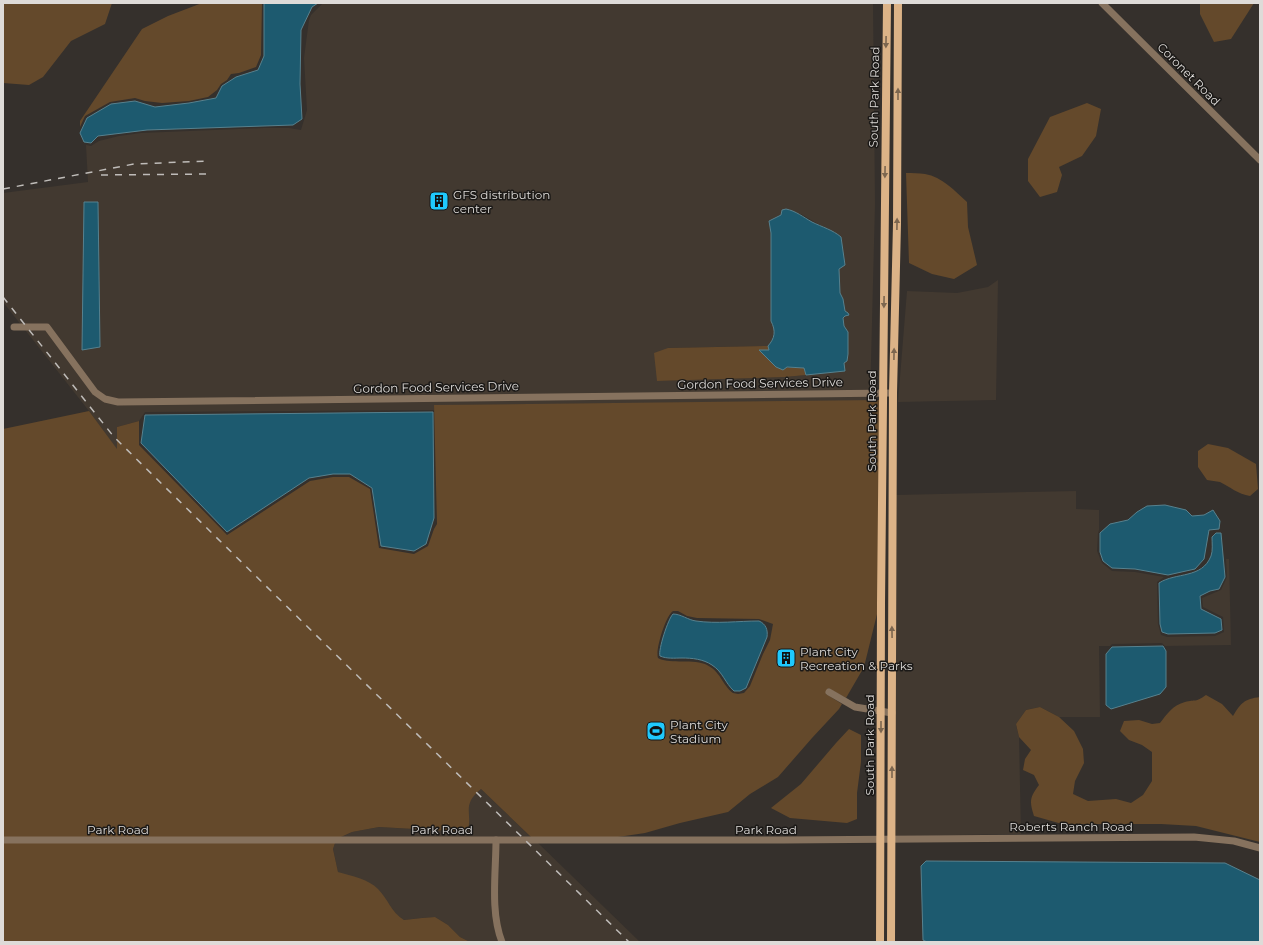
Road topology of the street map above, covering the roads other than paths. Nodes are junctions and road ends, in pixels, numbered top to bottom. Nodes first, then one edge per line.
1 (887, 3) edge
2 (898, 3) edge
3 (1102, 3) edge
4 (1260, 160) edge
5 (14, 327) dead end
6 (883, 353) junction
7 (883, 393) junction
8 (893, 393) junction
9 (883, 486) junction
10 (893, 490) junction
11 (892, 615) junction
12 (829, 692) dead end
13 (888, 712) junction
14 (886, 839) junction
15 (3, 840) edge
16 (496, 840) junction
17 (1260, 848) edge
18 (880, 923) junction
19 (502, 942) edge
20 (880, 942) edge
21 (885, 942) edge
22 (891, 942) edge

1 -> 6 main road, South Park Road
8 -> 2 main road, South Park Road
3 - 4 street, Coronet Road
5 - 7 street, Gordon Food Services Drive
6 - 7 main road, South Park Road
6 - 8 main road
7 - 8 street, Gordon Food Services Drive
7 - 9 main road, South Park Road
7 - 10 main road
8 - 10 main road, South Park Road
9 - 11 main road
9 - 13 main road, South Park Road
10 - 11 main road, South Park Road
13 -> 11 main road, South Park Road
12 - 13 street
14 -> 13 main road, South Park Road
13 -> 14 main road, South Park Road
14 - 16 street, Park Road
14 - 17 street, Roberts Ranch Road
14 - 18 main road
14 - 22 main road
15 - 16 street, Park Road
16 - 19 street
18 - 20 main road
18 - 21 main road

